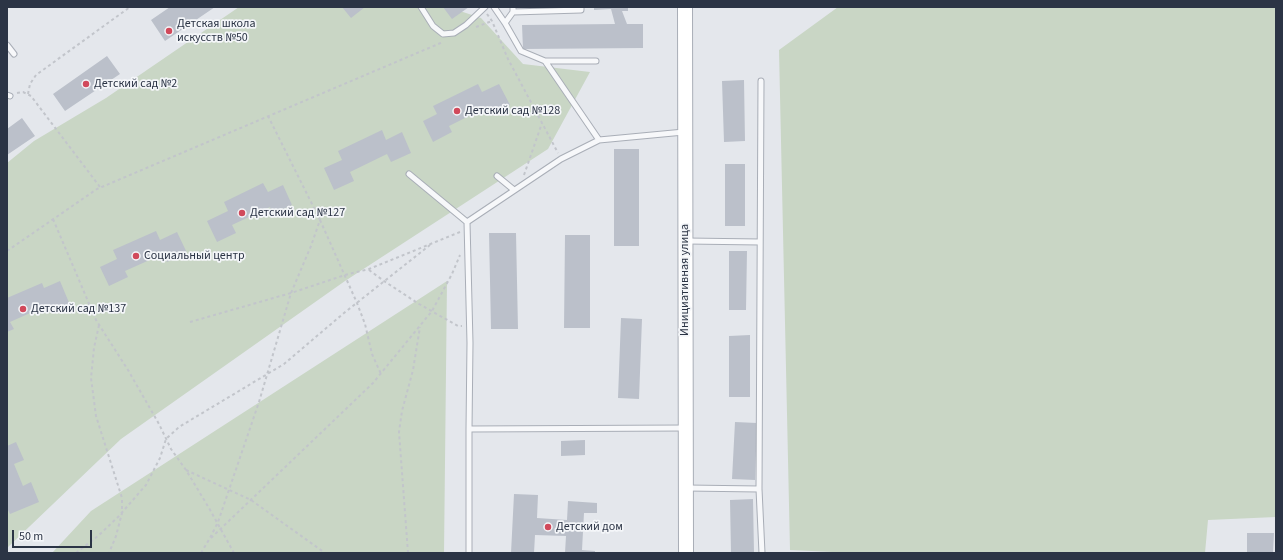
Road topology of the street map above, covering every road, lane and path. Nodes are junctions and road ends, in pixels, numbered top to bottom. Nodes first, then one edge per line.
1 (130, 7) edge
2 (421, 7) edge
3 (485, 7) edge
4 (494, 7) edge
5 (581, 7) edge
6 (685, 7) edge
7 (513, 10) edge
8 (505, 23) junction
9 (470, 30) dead end
10 (448, 39) dead end
11 (7, 45) edge
12 (14, 54) dead end
13 (545, 61) junction
14 (596, 61) dead end
15 (761, 81) dead end
16 (28, 94) junction
17 (9, 95) edge
18 (268, 116) junction
19 (542, 123) junction
20 (685, 132) junction
21 (599, 140) junction
22 (561, 159) junction
23 (409, 174) dead end
24 (497, 176) dead end
25 (521, 185) junction
26 (101, 187) junction
27 (514, 190) junction
28 (53, 219) junction
29 (320, 220) junction
30 (467, 222) junction
31 (467, 229) junction
32 (467, 237) junction
33 (685, 241) junction
34 (760, 242) junction
35 (430, 244) junction
36 (7, 251) edge
37 (369, 269) junction
38 (345, 275) junction
39 (384, 282) junction
40 (291, 293) junction
41 (357, 303) junction
42 (432, 311) junction
43 (190, 322) dead end
44 (99, 325) junction
45 (469, 325) junction
46 (420, 326) junction
47 (267, 373) junction
48 (381, 374) junction
49 (686, 428) junction
50 (469, 429) junction
51 (166, 439) junction
52 (186, 470) junction
53 (686, 488) junction
54 (759, 489) junction
55 (228, 490) junction
56 (251, 500) junction
57 (122, 513) junction
58 (218, 522) junction
59 (221, 529) junction
60 (210, 538) junction
61 (76, 553) edge
62 (109, 553) edge
63 (200, 553) edge
64 (234, 553) edge
65 (325, 553) edge
66 (408, 553) edge
67 (469, 553) edge
68 (686, 553) edge
69 (762, 553) edge

1 - 16 path
2 - 3 lane
4 - 8 lane
5 - 7 lane
6 - 20 main road, Инициативная улица
7 - 8 lane
8 - 13 lane
9 - 19 path
10 - 18 path
11 - 12 lane
13 - 14 lane
13 - 21 lane
15 - 34 lane
16 - 17 path
16 - 26 path
18 - 26 path
18 - 29 path
19 - 22 path
19 - 25 path
20 - 21 lane
20 - 33 main road, Инициативная улица
21 - 22 lane
22 - 25 lane
23 - 30 lane
24 - 27 lane
25 - 27 lane
26 - 28 path
27 - 30 lane
28 - 36 path
28 - 44 path
29 - 38 path
29 - 40 path
30 - 31 lane
31 - 32 lane
31 - 35 path
32 - 42 path
32 - 45 lane
33 - 34 lane
33 - 49 main road, Инициативная улица
34 - 54 lane
35 - 37 path
35 - 39 path
37 - 38 path
37 - 39 path
38 - 40 path
38 - 41 path
39 - 41 path
39 - 42 path
40 - 43 path
40 - 47 path
41 - 47 path
41 - 48 path
42 - 45 path
42 - 46 path
44 - 51 path
44 - 57 path
45 - 50 lane
46 - 48 path
46 - 66 path
47 - 51 path
47 - 55 path
48 - 56 path
49 - 50 lane
49 - 53 main road, Инициативная улица
50 - 67 lane
51 - 52 path
51 - 57 path
52 - 55 path
52 - 58 path
53 - 54 lane
53 - 68 main road, Инициативная улица
54 - 69 lane
55 - 56 path
55 - 58 path
56 - 59 path
56 - 65 path
57 - 61 path
57 - 62 path
58 - 59 path
58 - 60 path
59 - 60 path
59 - 64 path
60 - 63 path

